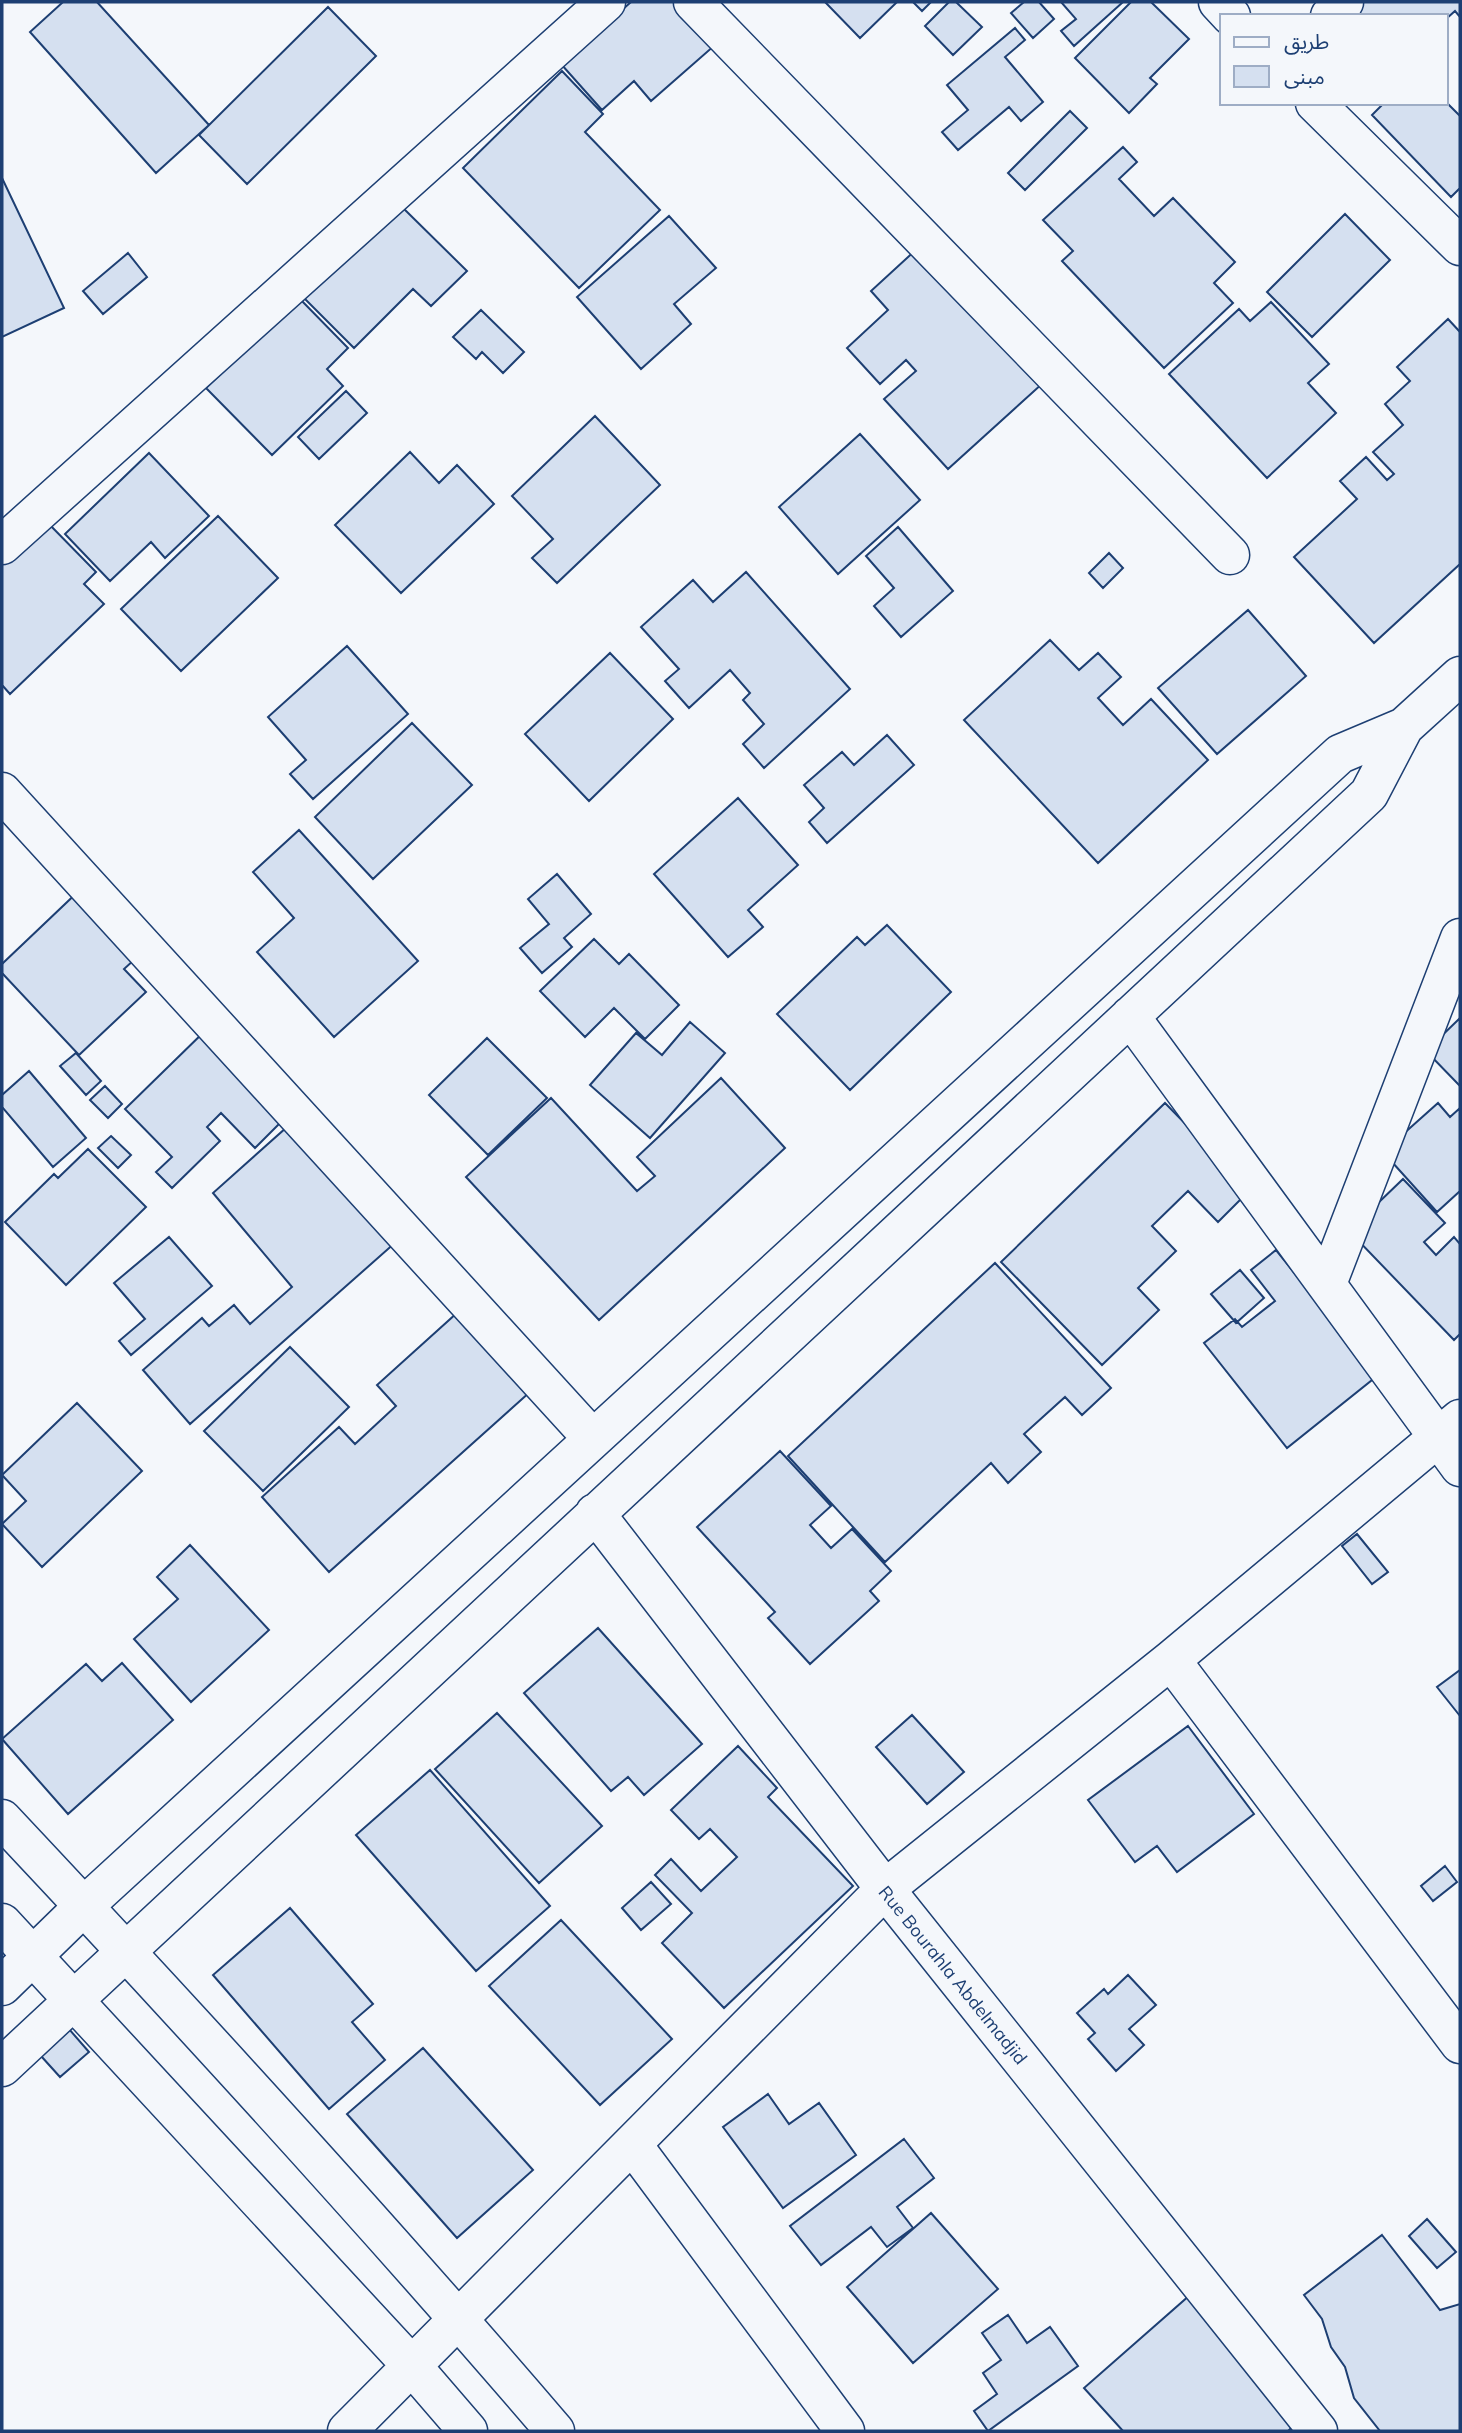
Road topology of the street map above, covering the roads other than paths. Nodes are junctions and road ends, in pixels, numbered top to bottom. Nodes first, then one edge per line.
1 (606, 2) edge
2 (693, 2) edge
3 (1317, 105) edge
4 (1459, 243) edge
5 (2, 545) edge
6 (1230, 555) dead end
7 (1460, 676) edge
8 (1404, 727) junction
9 (2, 792) edge
10 (1460, 937) edge
11 (1130, 1016) junction
12 (1327, 1284) junction
13 (593, 1439) junction
14 (1453, 1441) edge
15 (595, 1513) junction
16 (1171, 1660) junction
17 (2, 1819) edge
18 (885, 1889) junction
19 (84, 1906) junction
20 (2, 1923) edge
21 (126, 1949) junction
22 (34, 1958) junction
23 (2, 1986) edge
24 (74, 2000) junction
25 (1460, 2044) edge
26 (2, 2067) edge
27 (632, 2144) junction
28 (459, 2319) junction
29 (412, 2366) junction
30 (347, 2431) edge
31 (468, 2431) edge
32 (555, 2431) edge
33 (845, 2431) edge
34 (1318, 2431) edge

1 - 5 street
2 - 6 street
3 - 4 street
7 - 8 street
8 - 11 street
8 - 13 street
9 - 13 street
10 - 12 street
11 - 12 street
11 - 15 street
12 - 14 street
13 - 19 street
14 - 16 street
15 - 18 street, Rue Bourahla Abdelmadjid
15 - 21 street
16 - 18 street
16 - 25 street
17 - 19 street
18 - 27 street
18 - 34 street, Rue Bourahla Abdelmadjid
19 - 21 street
19 - 22 street
20 - 22 street
21 - 24 street
21 - 28 street
22 - 23 street
22 - 24 street
24 - 26 street
24 - 29 street
27 - 28 street
27 - 33 street
28 - 29 street
28 - 32 street
29 - 30 street
29 - 31 street

